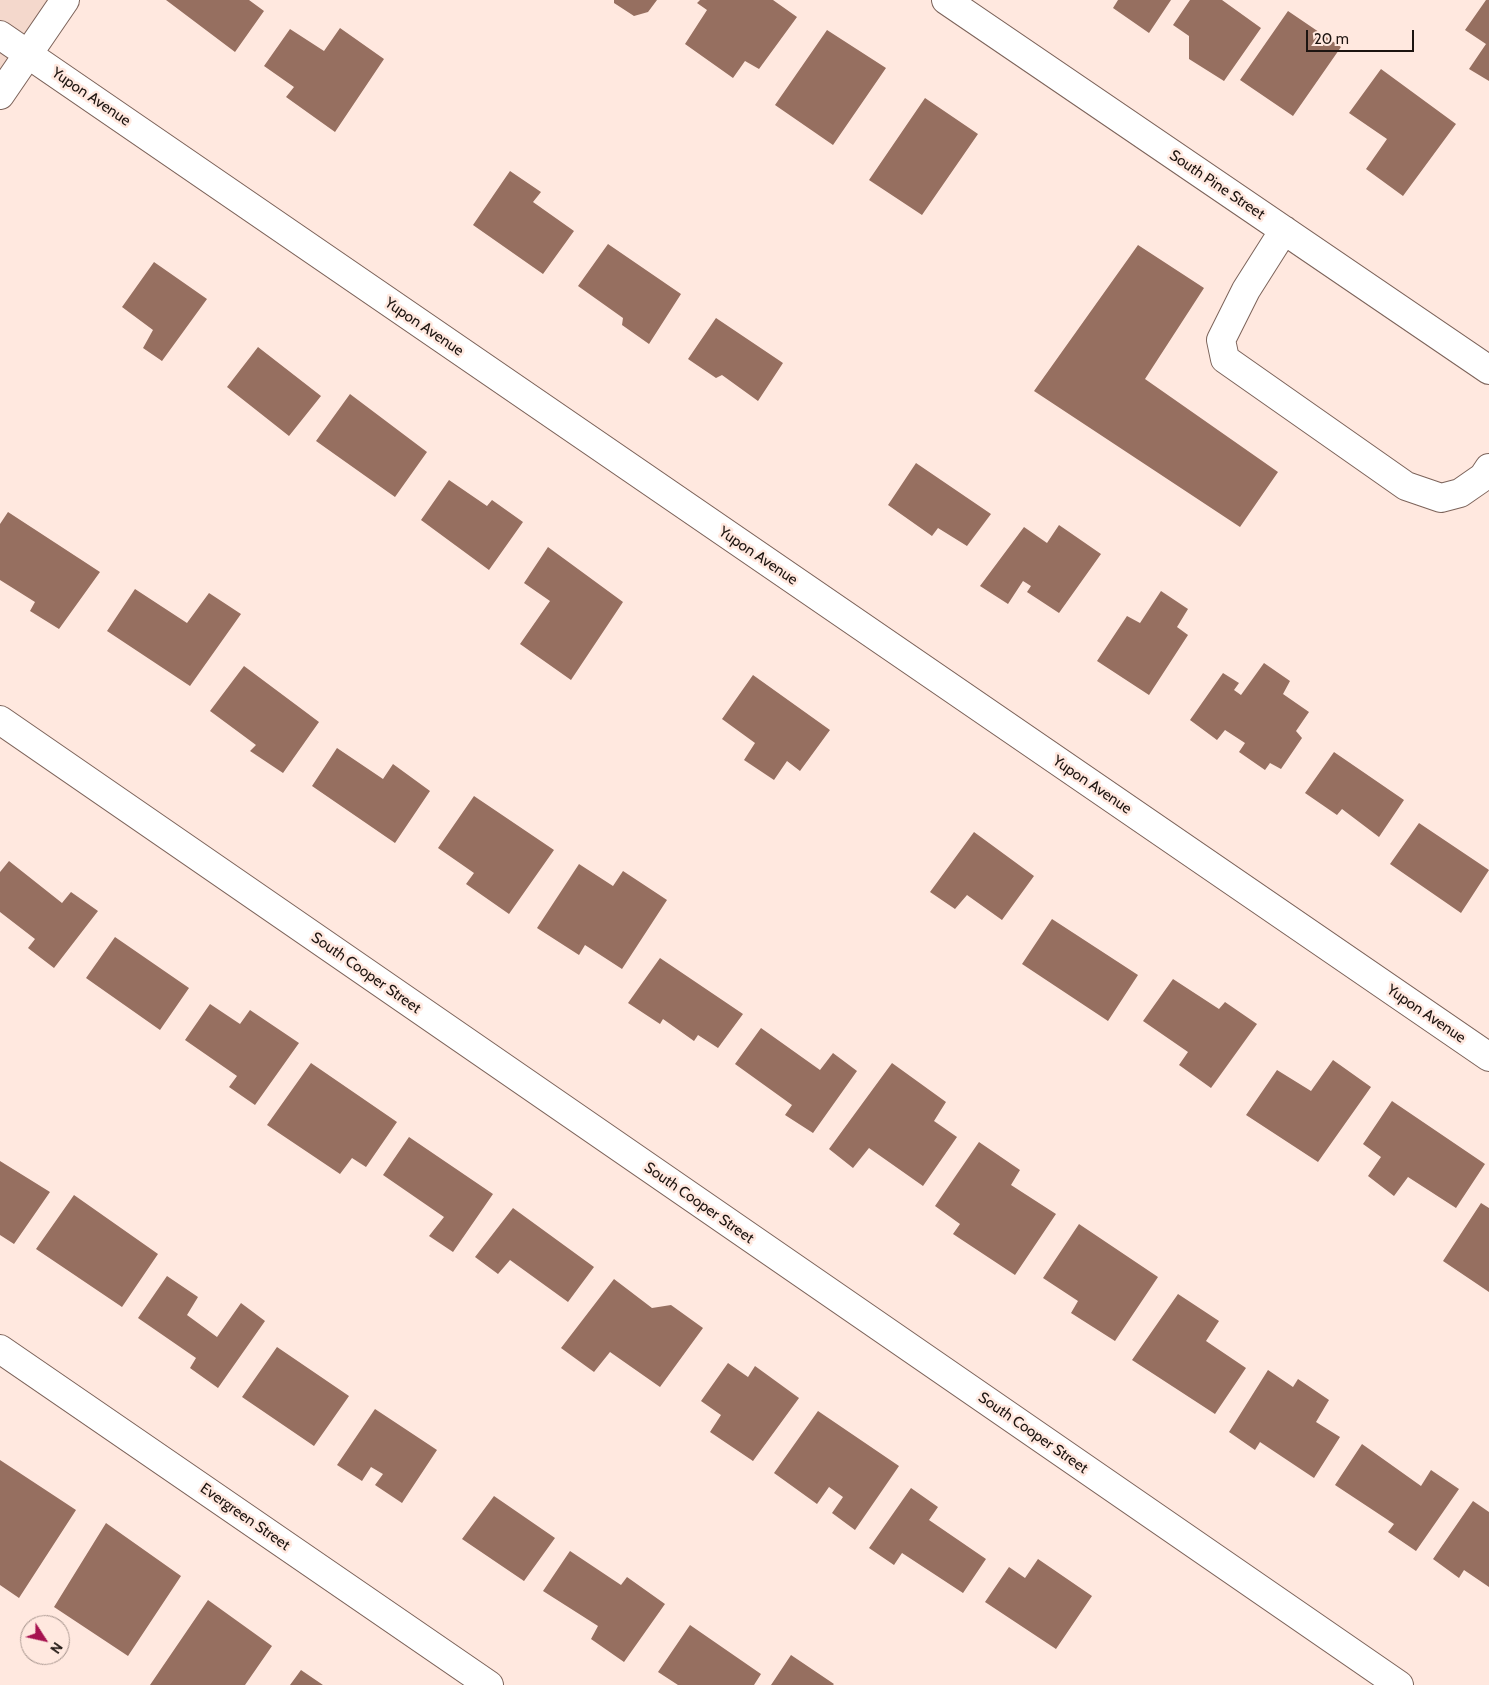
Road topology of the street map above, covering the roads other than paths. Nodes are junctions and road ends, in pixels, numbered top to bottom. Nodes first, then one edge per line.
1 (65, 0) edge
2 (946, 0) edge
3 (0, 35) edge
4 (28, 54) junction
5 (0, 95) edge
6 (1284, 230) junction
7 (1489, 370) edge
8 (1489, 468) edge
9 (0, 720) edge
10 (1489, 1057) edge
11 (0, 1349) edge
12 (489, 1685) edge
13 (1399, 1685) edge

1 - 4 street
2 - 6 street, South Pine Street
3 - 4 street, Yupon Avenue
4 - 5 street
4 - 10 street, Yupon Avenue
6 - 7 street, South Pine Street
6 - 8 street
9 - 13 street, South Cooper Street
11 - 12 street, Evergreen Street

